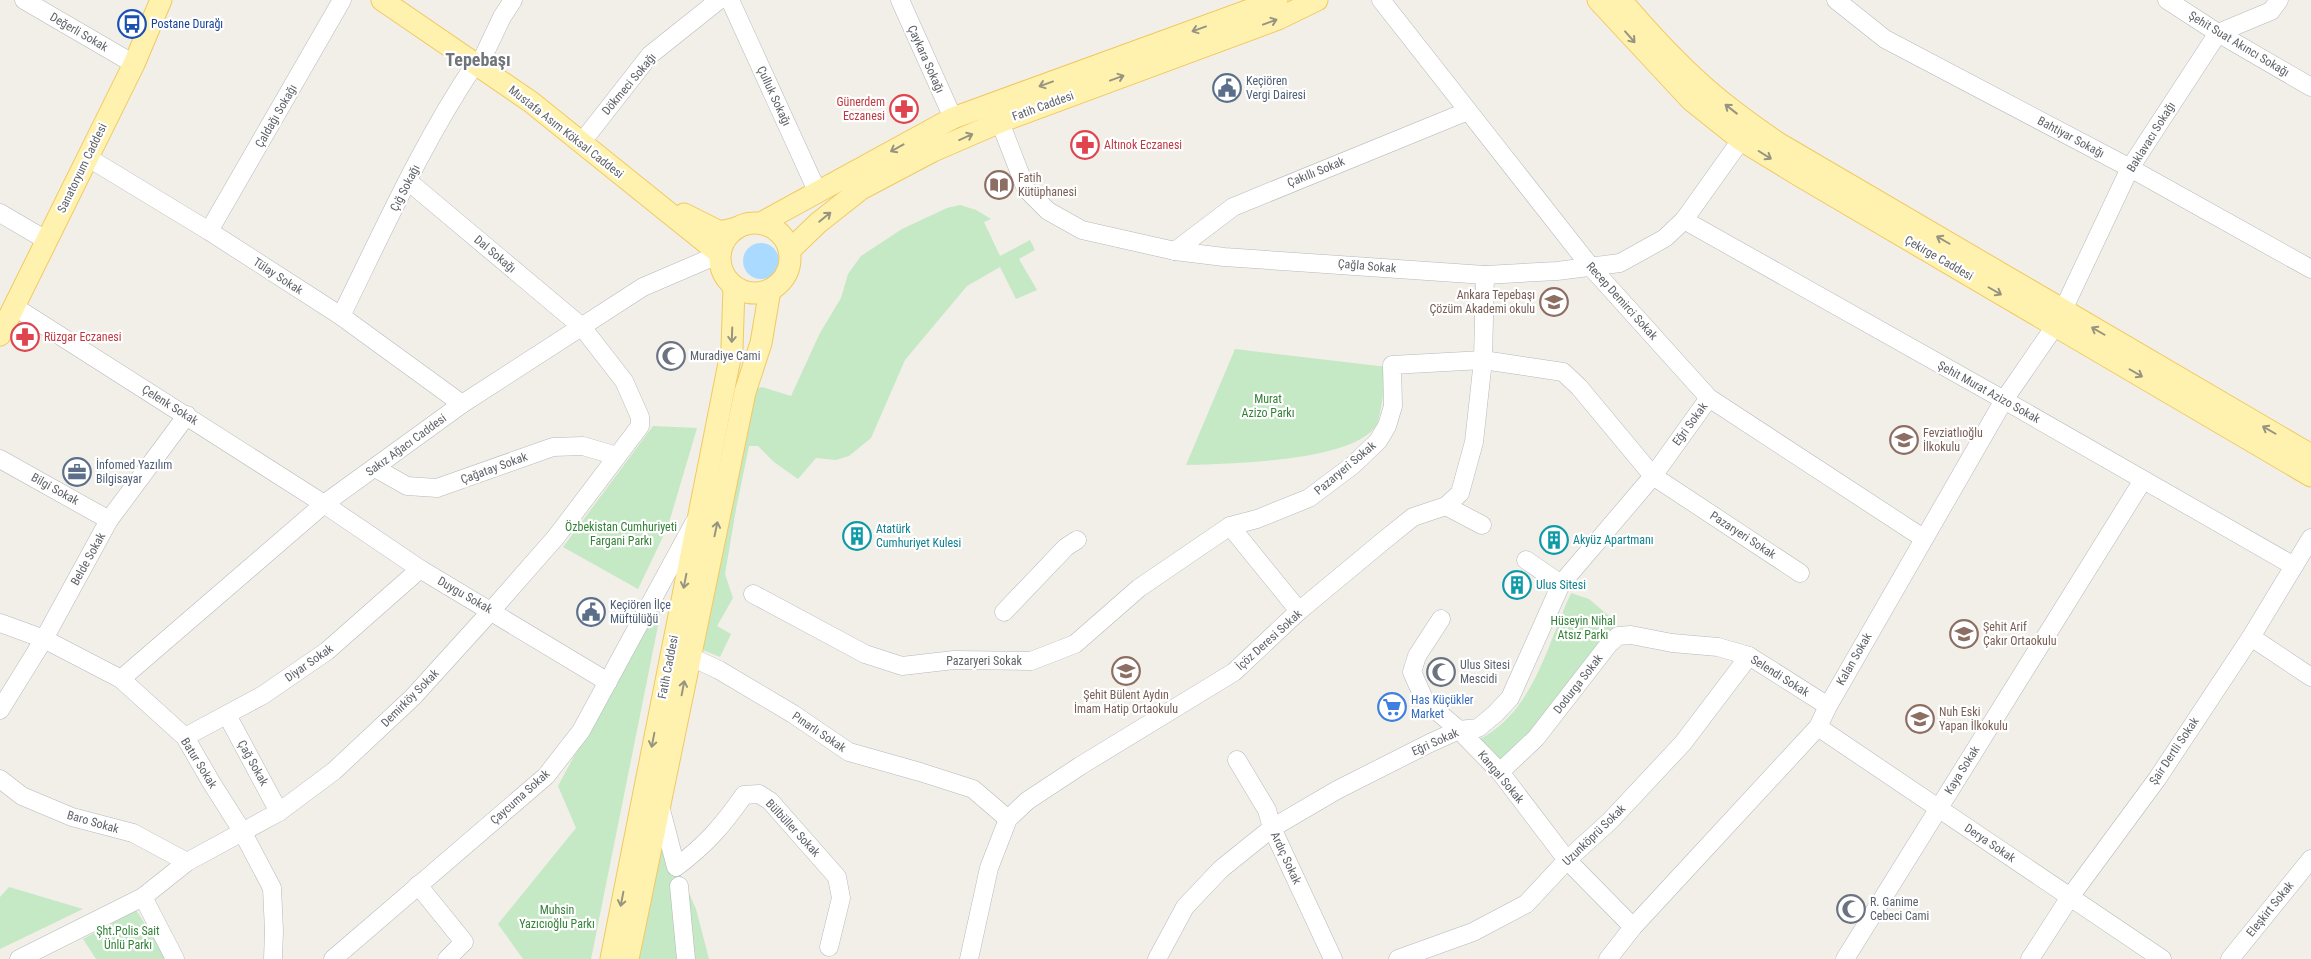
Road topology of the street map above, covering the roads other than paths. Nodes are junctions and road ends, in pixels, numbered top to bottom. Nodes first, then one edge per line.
1 (24, 0) edge
2 (161, 0) edge
3 (342, 0) edge
4 (382, 0) edge
5 (400, 0) edge
6 (513, 0) edge
7 (719, 0) edge
8 (730, 0) edge
9 (900, 0) edge
10 (1277, 0) edge
11 (1317, 0) edge
12 (1381, 0) edge
13 (1598, 0) edge
14 (1621, 0) edge
15 (1836, 0) edge
16 (2167, 0) edge
17 (2279, 0) edge
18 (2218, 33) junction
19 (480, 60) junction
20 (134, 64) junction
21 (2311, 87) edge
22 (1468, 111) junction
23 (953, 118) junction
24 (1000, 122) junction
25 (589, 133) junction
26 (1741, 140) junction
27 (88, 157) junction
28 (2130, 168) junction
29 (408, 181) junction
30 (818, 193) junction
31 (0, 212) edge
32 (1684, 220) junction
33 (760, 223) junction
34 (737, 228) junction
35 (209, 231) junction
36 (46, 240) junction
37 (790, 250) junction
38 (1175, 251) junction
39 (720, 254) junction
40 (1590, 266) junction
41 (2311, 269) edge
42 (1485, 275) junction
43 (734, 286) junction
44 (770, 290) junction
45 (15, 307) junction
46 (341, 316) junction
47 (2059, 318) junction
48 (582, 327) junction
49 (0, 335) edge
50 (1483, 360) junction
51 (1709, 398) junction
52 (2004, 400) junction
53 (462, 404) junction
54 (187, 415) junction
55 (2311, 455) edge
56 (617, 456) junction
57 (0, 459) edge
58 (375, 468) junction
59 (1654, 476) junction
60 (2311, 476) edge
61 (2143, 480) junction
62 (324, 504) junction
63 (1446, 506) junction
64 (699, 514) junction
65 (109, 520) junction
66 (1482, 525) dead end
67 (1230, 526) junction
68 (1923, 538) junction
69 (2311, 538) edge
70 (1078, 540) dead end
71 (1526, 560) dead end
72 (2294, 566) junction
73 (420, 569) junction
74 (1800, 572) dead end
75 (1561, 584) junction
76 (753, 594) dead end
77 (491, 611) junction
78 (1299, 611) junction
79 (1004, 612) dead end
80 (1440, 619) dead end
81 (0, 622) edge
82 (2251, 637) junction
83 (44, 639) junction
84 (1672, 642) joint
85 (689, 656) junction
86 (1749, 656) junction
87 (2311, 677) edge
88 (121, 679) junction
89 (608, 682) junction
90 (1828, 706) junction
91 (0, 710) edge
92 (227, 715) junction
93 (1818, 727) junction
94 (1459, 730) junction
95 (185, 737) junction
96 (1237, 760) dead end
97 (1500, 772) junction
98 (0, 779) edge
99 (660, 803) junction
100 (1938, 808) junction
101 (279, 812) junction
102 (1008, 820) junction
103 (1272, 828) junction
104 (242, 831) junction
105 (2311, 859) edge
106 (1567, 860) junction
107 (187, 862) junction
108 (418, 885) junction
109 (679, 886) dead end
110 (143, 897) junction
111 (2070, 897) junction
112 (1633, 927) junction
113 (274, 931) junction
114 (829, 948) dead end
115 (19, 959) edge
116 (175, 959) edge
117 (261, 959) edge
118 (273, 959) edge
119 (333, 959) edge
120 (447, 959) edge
121 (611, 959) edge
122 (628, 959) edge
123 (686, 959) edge
124 (969, 959) edge
125 (1157, 959) edge
126 (1333, 959) edge
127 (1398, 959) edge
128 (1608, 959) edge
129 (1845, 959) edge
130 (2030, 959) edge
131 (2162, 959) edge
132 (2230, 959) edge

1 - 20 street, Değerli Sokak
2 - 20 main road, Sanatoryum Caddesi
3 - 35 street, Çaldağı Sokağı
4 - 19 main road, Mustafa Asım Köksal Caddesi
5 - 19 main road, Mustafa Asım Köksal Caddesi
6 - 19 street, Çığ Sokağı
7 - 25 street, Dökmeci Sokağı
8 - 30 street, Çulluk Sokağı
9 - 23 street, Çaykara Sokağı
10 -> 23 main road, Fatih Caddesi
24 -> 11 main road, Fatih Caddesi
12 - 22 street, Recep Demirci Sokak
13 -> 26 main road, Çekirge Caddesi
47 -> 14 main road, Çekirge Caddesi
15 - 28 street, Bahtiyar Sokağı
16 - 18 street, Şehit Suat Akıncı Sokağı
17 - 18 street
18 - 21 street, Şehit Suat Akıncı Sokağı
18 - 28 street, Baklavacı Sokağı
19 - 25 main road, Mustafa Asım Köksal Caddesi
19 - 29 street, Çığ Sokağı
19 - 39 main road, Mustafa Asım Köksal Caddesi
20 - 27 main road, Sanatoryum Caddesi
22 - 38 street, Çakıllı Sokak
22 - 40 street, Recep Demirci Sokak
23 -> 30 main road, Fatih Caddesi
37 -> 24 main road, Fatih Caddesi
24 - 38 street, Çağla Sokak
25 - 34 main road, Mustafa Asım Köksal Caddesi
26 - 32 street, Çağla Sokak
26 -> 47 main road, Çekirge Caddesi
27 - 35 street, Tülay Sokak
27 - 36 main road, Sanatoryum Caddesi
28 - 41 street, Bahtiyar Sokağı
28 - 47 street, Baklavacı Sokağı
29 - 46 street, Çığ Sokağı
29 - 48 street, Dal Sokağı
30 - 33 main road, Fatih Caddesi
31 - 36 street
32 - 40 street, Çağla Sokak
32 - 52 street, Şehit Murat Azizo Sokak
33 - 34 main road
33 - 37 main road
34 - 39 main road
35 - 46 street, Tülay Sokak
36 - 45 main road, Sanatoryum Caddesi
37 - 44 main road
38 - 42 street, Çağla Sokak
39 - 43 main road
39 - 48 street, Sakız Ağacı Caddesi
40 - 42 street, Çağla Sokak
40 - 51 street, Recep Demirci Sokak
42 - 50 street
43 - 44 main road
43 -> 64 main road, Fatih Caddesi
85 -> 44 main road, Fatih Caddesi
45 - 49 main road, Sanatoryum Caddesi
45 - 54 street, Çelenk Sokak
46 - 53 street, Tülay Sokak
47 - 52 street, Kalan Sokak
55 -> 47 main road, Çekirge Caddesi
47 -> 60 main road, Çekirge Caddesi
48 - 53 street, Sakız Ağacı Caddesi
48 - 56 street, Demirköy Sokak
50 - 59 street, Pazaryeri Sokak
50 - 63 street
50 - 67 street, Pazaryeri Sokak
51 - 59 street, Eğri Sokak
51 - 68 street, Recep Demirci Sokak
52 - 61 street, Şehit Murat Azizo Sokak
52 - 68 street, Kalan Sokak
53 - 58 street, Sakız Ağacı Caddesi
54 - 62 street, Çelenk Sokak
54 - 65 street, Belde Sokak
56 - 58 street, Çağatay Sokak
56 - 77 street, Demirköy Sokak
57 - 65 street, Bilgi Sokak
58 - 62 street, Sakız Ağacı Caddesi
59 - 74 street, Pazaryeri Sokak
59 - 75 street, Eğri Sokak
61 - 72 street, Şehit Murat Azizo Sokak
61 - 100 street, Kaya Sokak
62 - 73 street, Duygu Sokak
62 - 88 street, Sakız Ağacı Caddesi
63 - 66 street
63 - 78 street, İçöz Deresi Sokak
64 - 89 street, Çaycuma Sokak
64 -> 121 main road, Fatih Caddesi
65 - 83 street, Belde Sokak
67 - 76 street, Pazaryeri Sokak
67 - 78 street
68 - 90 street, Kalan Sokak
69 - 72 street, Şair Dertli Sokak
70 - 79 street
71 - 75 street
72 - 82 street, Şair Dertli Sokak
73 - 77 street, Duygu Sokak
73 - 92 street, Diyar Sokak
75 - 94 street, Eğri Sokak
77 - 89 street, Duygu Sokak
77 - 101 street, Demirköy Sokak
78 - 102 street, İçöz Deresi Sokak
80 - 94 street, Kangal Sokak
81 - 83 street, Batur Sokak
82 - 87 street
82 - 111 street, Şair Dertli Sokak
83 - 88 street, Batur Sokak
83 - 91 street, Belde Sokak
84 - 86 street, Selendi Sokak
84 - 97 street, Dodurga Sokak
99 -> 85 main road, Fatih Caddesi
85 - 102 street, Pınarlı Sokak
86 - 90 street, Selendi Sokak
86 - 106 street, Uzunköprü Sokak
88 - 95 street, Batur Sokak
89 - 108 street, Çaycuma Sokak
90 - 93 street, Kalan Sokak
92 - 95 street, Diyar Sokak
92 - 101 street, Çağ Sokak
93 - 100 street, Derya Sokak
93 - 112 street, Kalan Sokak
94 - 97 street, Kangal Sokak
94 - 103 street, Eğri Sokak
95 - 104 street, Batur Sokak
96 - 103 street, Ardıç Sokak
97 - 106 street, Kangal Sokak
98 - 107 street, Baro Sokak
99 - 114 street, Bülbüller Sokak
99 - 122 main road, Fatih Caddesi
100 - 111 street, Derya Sokak
100 - 129 street, Kaya Sokak
101 - 104 street, Demirköy Sokak
102 - 124 street, İçöz Deresi Sokak
103 - 125 street, Eğri Sokak
103 - 126 street, Ardıç Sokak
104 - 107 street, Demirköy Sokak
104 - 113 street, Batur Sokak
105 - 132 street, Eleşkirt Sokak
106 - 112 street, Kangal Sokak
106 - 127 street, Uzunköprü Sokak
107 - 110 street, Demirköy Sokak
108 - 119 street, Çaycuma Sokak
108 - 120 street
109 - 123 street
110 - 115 street, Demirköy Sokak
110 - 116 street
111 - 130 street, Şair Dertli Sokak
111 - 131 street, Derya Sokak
112 - 128 street, Kalan Sokak
113 - 117 street, Batur Sokak
113 - 118 street

